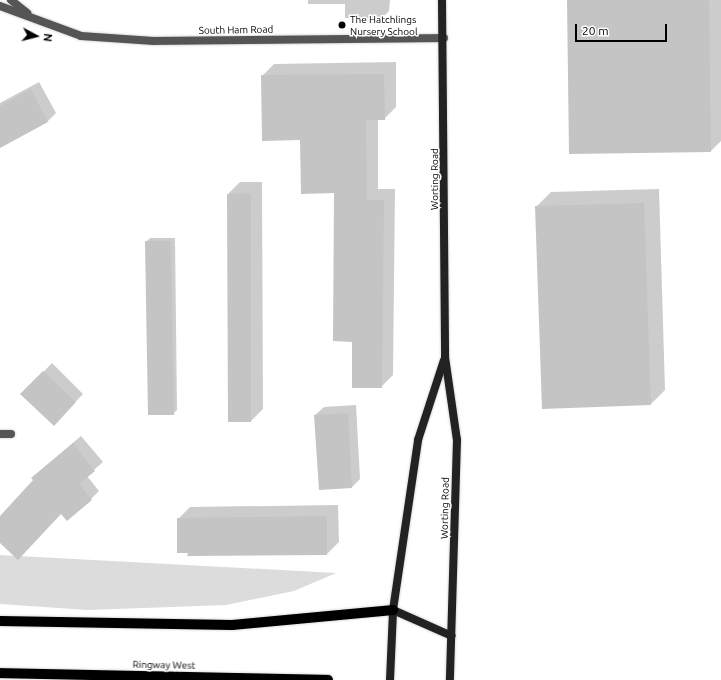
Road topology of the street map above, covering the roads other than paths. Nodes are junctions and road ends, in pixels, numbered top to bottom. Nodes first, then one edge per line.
1 (10, 0) edge
2 (442, 0) edge
3 (0, 6) edge
4 (32, 17) junction
5 (444, 38) junction
6 (445, 357) junction
7 (0, 434) edge
8 (11, 434) dead end
9 (393, 610) junction
10 (0, 621) edge
11 (452, 636) junction
12 (0, 673) edge
13 (328, 680) edge
14 (390, 680) edge
15 (450, 680) edge

1 - 4 street, South Ham Road
2 - 5 street, Worting Road
3 - 4 street, South Ham Road
4 - 5 street, South Ham Road
5 - 6 street, Worting Road
6 - 9 street, Worting Road
6 - 11 street, Worting Road
7 - 8 street
9 - 10 main road
9 - 11 street
9 - 14 street, Worting Road
11 - 15 street, Worting Road
12 - 13 main road, Ringway West

